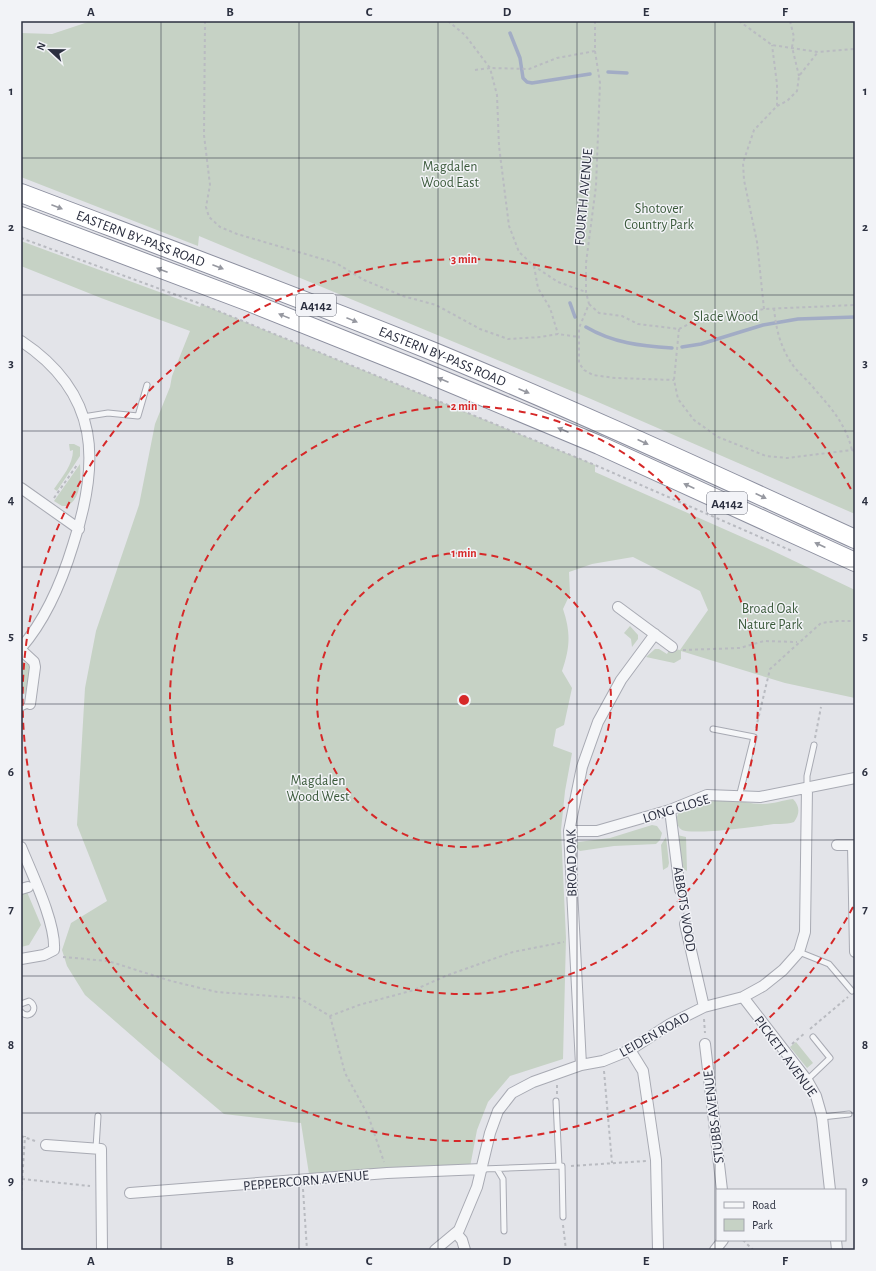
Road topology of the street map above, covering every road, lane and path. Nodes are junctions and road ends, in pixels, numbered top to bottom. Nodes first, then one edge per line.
1 (205, 21) edge
2 (448, 21) edge
3 (595, 21) edge
4 (739, 21) edge
5 (790, 21) edge
6 (772, 45) junction
7 (792, 48) junction
8 (855, 49) edge
9 (595, 51) junction
10 (818, 52) junction
11 (490, 68) junction
12 (474, 70) dead end
13 (799, 76) junction
14 (777, 106) junction
15 (21, 193) edge
16 (21, 216) edge
17 (21, 238) edge
18 (534, 266) junction
19 (586, 292) junction
20 (589, 304) junction
21 (855, 305) edge
22 (774, 308) junction
23 (764, 309) junction
24 (679, 329) junction
25 (558, 334) junction
26 (579, 337) junction
27 (21, 341) edge
28 (674, 380) junction
29 (147, 385) dead end
30 (83, 417) junction
31 (89, 448) junction
32 (852, 450) junction
33 (855, 451) edge
34 (21, 488) edge
35 (48, 507) junction
36 (78, 529) junction
37 (855, 539) edge
38 (797, 553) dead end
39 (855, 562) edge
40 (618, 606) dead end
41 (855, 621) edge
42 (655, 634) junction
43 (798, 642) junction
44 (672, 647) joint
45 (21, 649) edge
46 (25, 706) edge
47 (821, 707) dead end
48 (713, 729) dead end
49 (754, 737) junction
50 (814, 745) joint
51 (855, 778) edge
52 (807, 788) junction
53 (739, 797) junction
54 (670, 810) junction
55 (569, 831) junction
56 (837, 845) dead end
57 (854, 845) edge
58 (21, 848) edge
59 (680, 890) joint
60 (685, 924) joint
61 (573, 940) junction
62 (54, 950) junction
63 (799, 952) junction
64 (855, 952) edge
65 (21, 959) edge
66 (852, 991) joint
67 (742, 996) junction
68 (21, 1004) edge
69 (704, 1007) junction
70 (21, 1012) edge
71 (330, 1016) junction
72 (813, 1037) dead end
73 (705, 1044) joint
74 (630, 1050) junction
75 (784, 1050) junction
76 (604, 1061) junction
77 (581, 1065) junction
78 (558, 1074) junction
79 (807, 1080) junction
80 (556, 1101) joint
81 (849, 1114) dead end
82 (98, 1116) dead end
83 (822, 1117) junction
84 (21, 1136) edge
85 (25, 1136) junction
86 (46, 1146) joint
87 (96, 1148) junction
88 (656, 1160) junction
89 (612, 1163) junction
90 (560, 1166) junction
91 (482, 1169) junction
92 (497, 1169) junction
93 (387, 1174) junction
94 (22, 1179) junction
95 (302, 1181) junction
96 (101, 1188) junction
97 (722, 1189) edge
98 (830, 1189) edge
99 (130, 1193) dead end
100 (21, 1197) edge
101 (563, 1217) joint
102 (504, 1231) dead end
103 (456, 1233) junction
104 (722, 1241) edge
105 (744, 1241) edge
106 (102, 1250) edge
107 (307, 1250) edge
108 (435, 1250) edge
109 (465, 1250) edge
110 (566, 1250) edge
111 (658, 1250) edge
112 (715, 1250) edge
113 (753, 1250) edge

1 - 25 path
2 - 11 path
3 - 9 path, FOURTH AVENUE
4 - 6 path
5 - 7 path
6 - 7 path
6 - 14 path
7 - 10 path
7 - 13 path
8 - 10 path
9 - 11 path
9 - 19 path, FOURTH AVENUE
10 - 13 path
11 - 12 path
11 - 18 path
13 - 14 path
14 - 23 path
15 -> 37 highway, EASTERN BY-PASS ROAD / A4142
39 -> 16 highway, EASTERN BY-PASS ROAD / A4142
17 - 38 path
18 - 19 path
18 - 25 path
19 - 20 path, FOURTH AVENUE
20 - 24 path
20 - 26 path
21 - 22 path
22 - 23 path
22 - 32 path
23 - 24 path
24 - 28 path
25 - 26 path
26 - 28 path
27 - 30 street
28 - 32 path
29 - 30 lane
30 - 31 street
31 - 35 path
31 - 36 street
32 - 33 path
34 - 35 street
35 - 36 street
36 - 45 street
40 - 42 street
41 - 43 path
42 - 44 street
42 - 55 street, BROAD OAK
43 - 44 path
43 - 49 path
45 - 46 street
47 - 50 path
48 - 49 lane
49 - 53 lane
50 - 52 lane
51 - 52 street, LONG CLOSE
52 - 53 street, LONG CLOSE
52 - 63 street, LEIDEN ROAD
53 - 54 street, LONG CLOSE
54 - 55 street, LONG CLOSE
54 - 59 street, ABBOTS WOOD
55 - 61 street, BROAD OAK
56 - 57 street
57 - 64 street
58 - 62 street
59 - 60 path, ABBOTS WOOD
60 - 69 street, ABBOTS WOOD
61 - 71 path
61 - 77 street, BROAD OAK
62 - 65 street
62 - 71 path
63 - 66 lane
63 - 67 street, LEIDEN ROAD
66 - 75 path
67 - 69 street, LEIDEN ROAD
67 - 75 street, PICKETT AVENUE
68 - 70 lane
69 - 73 path
69 - 74 street, LEIDEN ROAD
71 - 93 path
72 - 79 lane
73 - 97 street, STUBBS AVENUE
74 - 76 street, LEIDEN ROAD
74 - 88 street
75 - 79 street, PICKETT AVENUE
76 - 77 street, LEIDEN ROAD
76 - 89 path
77 - 78 street, LEIDEN ROAD
78 - 80 path
78 - 91 street, LEIDEN ROAD
79 - 83 street, PICKETT AVENUE
80 - 90 lane
81 - 83 lane
82 - 87 lane
83 - 98 street, PICKETT AVENUE
84 - 85 path
85 - 86 path
85 - 94 path
86 - 87 street
87 - 96 street
88 - 89 path
88 - 111 street
89 - 90 path
90 - 92 lane
90 - 101 lane
91 - 92 lane
91 - 93 street, PEPPERCORN AVENUE
91 - 103 street, LEIDEN ROAD
92 - 102 lane
93 - 95 street, PEPPERCORN AVENUE
94 - 96 path
94 - 100 path
95 - 99 street, PEPPERCORN AVENUE
95 - 107 path
96 - 106 street
101 - 110 path
103 - 108 street, LEIDEN ROAD
103 - 109 street
104 - 112 street
105 - 113 path

